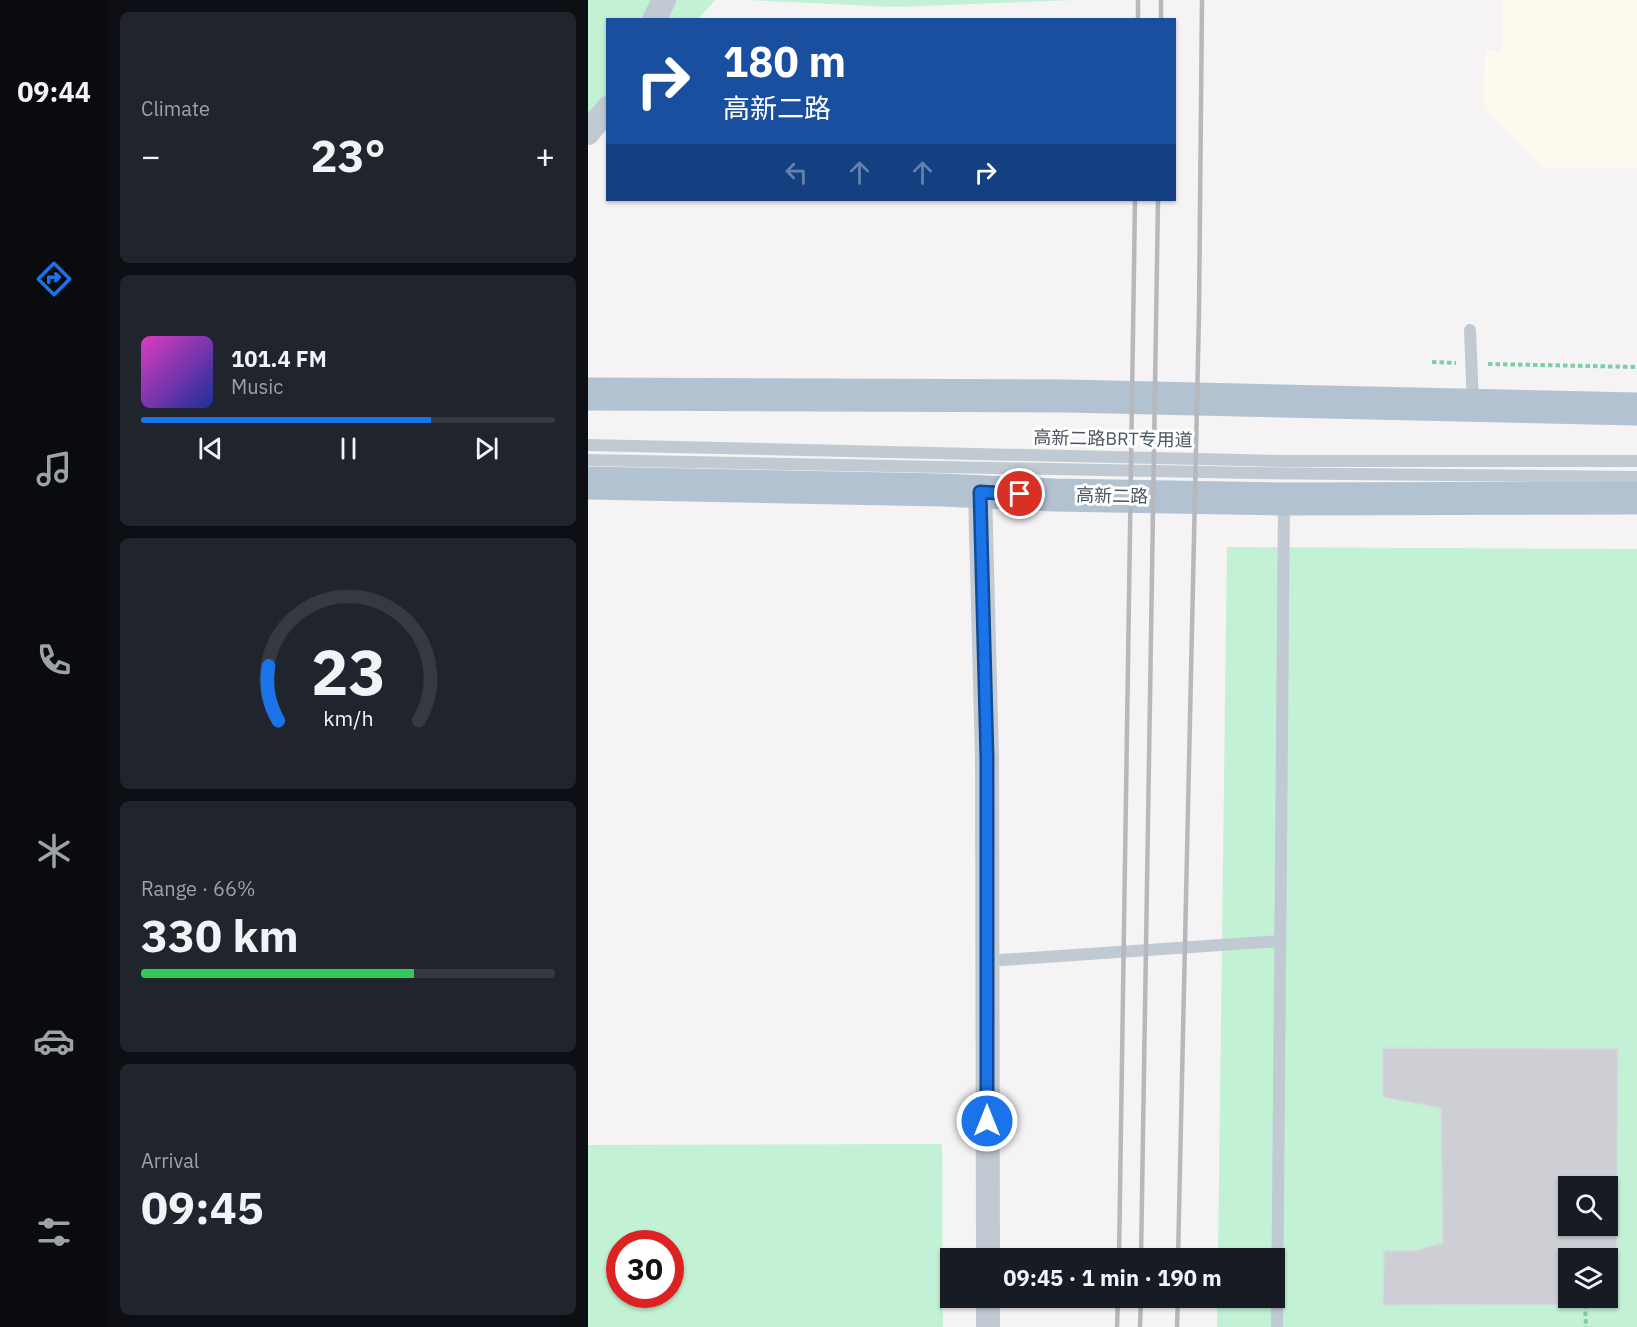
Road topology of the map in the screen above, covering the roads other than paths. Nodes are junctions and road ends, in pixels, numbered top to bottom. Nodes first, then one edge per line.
1 (664, 0) edge
2 (655, 18) edge
3 (606, 110) edge
4 (588, 133) edge
5 (1470, 330) dead end
6 (588, 394) edge
7 (1473, 407) junction
8 (1637, 409) edge
9 (588, 445) edge
10 (588, 460) edge
11 (1637, 461) edge
12 (1637, 477) edge
13 (588, 483) edge
14 (980, 492) junction
15 (1637, 498) edge
16 (1284, 499) junction
17 (1280, 941) junction
18 (987, 961) junction
19 (988, 1248) edge
20 (988, 1308) edge
21 (988, 1327) edge
22 (1278, 1327) edge

1 - 2 street
3 - 4 street
5 - 7 lane
6 - 7 main road
7 - 8 main road
9 - 11 lane, 高新二路BRT专用道
10 - 12 lane, 高新二路BRT专用道
13 - 14 main road, 高新二路
14 - 16 main road, 高新二路
14 - 18 street
15 - 16 main road, 高新二路
16 - 17 lane
17 - 18 lane
17 - 22 lane
18 - 19 street
20 - 21 street

